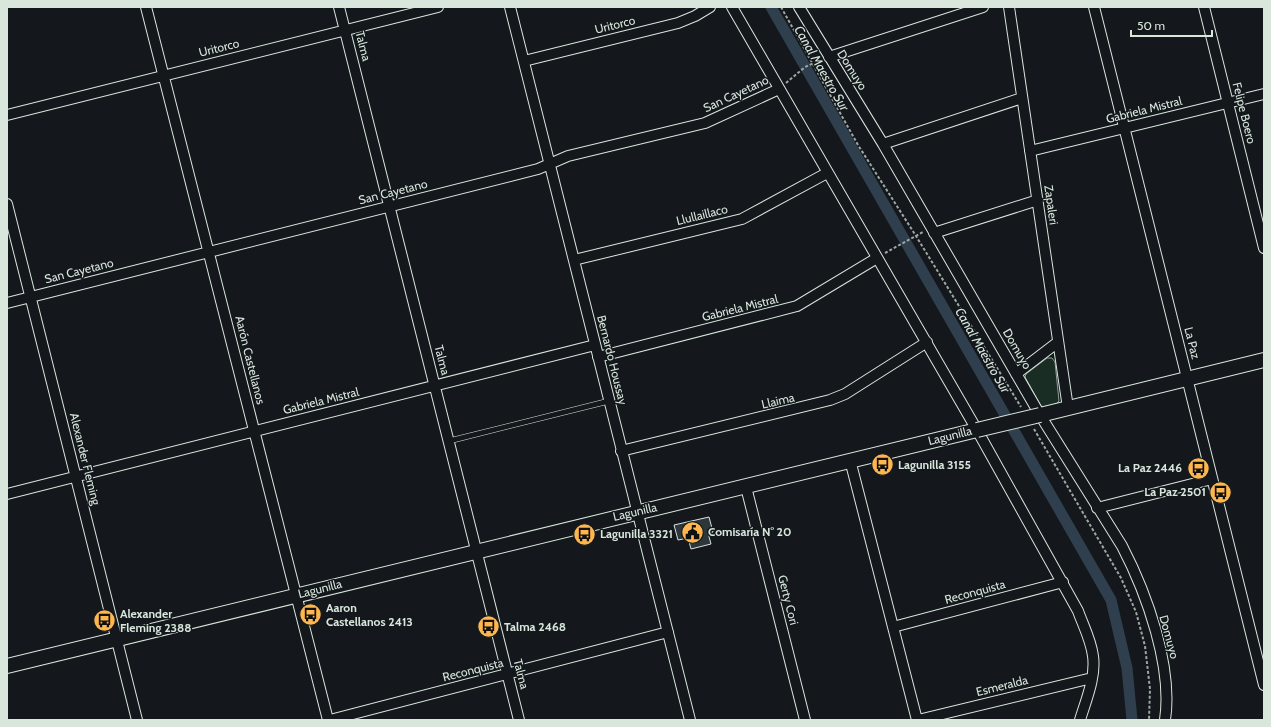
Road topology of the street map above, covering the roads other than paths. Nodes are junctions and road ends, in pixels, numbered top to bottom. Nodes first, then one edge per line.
1 (146, 7) edge
2 (339, 7) edge
3 (438, 7) edge
4 (510, 7) edge
5 (710, 7) edge
6 (732, 7) edge
7 (799, 7) edge
8 (983, 7) edge
9 (1009, 7) edge
10 (1094, 7) edge
11 (1204, 7) edge
12 (345, 30) junction
13 (829, 57) junction
14 (524, 61) junction
15 (164, 76) junction
16 (779, 88) junction
17 (1264, 94) edge
18 (1022, 98) junction
19 (1228, 103) junction
20 (7, 115) edge
21 (1124, 128) junction
22 (883, 144) junction
23 (1030, 151) junction
24 (550, 164) junction
25 (827, 173) junction
26 (1038, 200) junction
27 (7, 204) edge
28 (390, 206) junction
29 (934, 233) junction
30 (1264, 248) edge
31 (209, 252) junction
32 (877, 258) junction
33 (574, 260) junction
34 (30, 297) junction
35 (7, 303) edge
36 (927, 342) junction
37 (1058, 342) junction
38 (595, 345) junction
39 (598, 357) junction
40 (1264, 360) edge
41 (1016, 374) junction
42 (1188, 379) junction
43 (435, 386) junction
44 (609, 401) junction
45 (1068, 408) junction
46 (1040, 415) junction
47 (977, 430) junction
48 (254, 431) junction
49 (449, 441) junction
50 (621, 451) junction
51 (850, 460) junction
52 (76, 476) junction
53 (1212, 479) junction
54 (746, 487) junction
55 (7, 494) edge
56 (1097, 508) junction
57 (636, 512) junction
58 (476, 551) junction
59 (1063, 582) junction
60 (296, 595) junction
61 (893, 627) junction
62 (668, 632) junction
63 (117, 638) junction
64 (7, 666) edge
65 (508, 674) junction
66 (1092, 678) junction
67 (1264, 685) edge
68 (137, 720) edge
69 (329, 720) edge
70 (519, 720) edge
71 (690, 720) edge
72 (805, 720) edge
73 (917, 720) edge
74 (1080, 720) edge
75 (1165, 720) edge

1 - 15 street, Aarón Castellanos
2 - 12 street, Talma
3 - 12 street, Uritorco
4 - 14 street, Bernardo Houssay
5 - 14 street, Uritorco
6 - 16 street
7 - 13 street, Domuyo
8 - 13 street
9 - 18 street, Zapaleri
10 - 21 street, La Paz
11 - 19 street, Felipe Boero
12 - 15 street, Uritorco
12 - 28 street, Talma
13 - 22 street, Domuyo
14 - 24 street, Bernardo Houssay
15 - 20 street, Uritorco
15 - 31 street, Aarón Castellanos
16 - 24 street, San Cayetano
16 - 25 street
17 - 19 street, Gabriela Mistral
18 - 22 street
18 - 23 street, Zapaleri
19 - 21 street, Gabriela Mistral
19 - 30 street, Felipe Boero
21 - 23 street, Gabriela Mistral
21 - 42 street, La Paz
22 - 29 street, Domuyo
23 - 26 street, Zapaleri
24 - 28 street, San Cayetano
24 - 33 street, Bernardo Houssay
25 - 32 street
25 - 33 street, Llullaillaco
26 - 29 street
26 - 37 street, Zapaleri
27 - 34 street, Alexander Fleming
28 - 31 street, San Cayetano
28 - 43 street, Talma
29 - 41 street, Domuyo
31 - 34 street, San Cayetano
31 - 48 street, Aarón Castellanos
32 - 36 street
32 - 39 street, Gabriela Mistral
33 - 38 street, Bernardo Houssay
34 - 35 street, San Cayetano
34 - 52 street, Alexander Fleming
36 - 47 street
36 - 50 street, Llaima
37 - 41 street
37 - 45 street, Zapaleri
38 - 39 street, Bernardo Houssay
38 - 43 street, Gabriela Mistral
39 - 44 street, Bernardo Houssay
40 - 42 main road, Lagunilla
41 - 46 street, Domuyo
42 - 45 main road, Lagunilla
42 - 53 street, La Paz
43 - 48 street, Gabriela Mistral
43 - 49 street, Talma
44 - 49 lane
44 - 50 street, Bernardo Houssay
45 - 46 main road, Lagunilla
46 - 47 main road, Lagunilla, bridge
46 - 56 street, Domuyo
47 - 51 main road, Lagunilla
47 - 59 street
48 - 52 street, Gabriela Mistral
48 - 60 street, Aarón Castellanos
49 - 58 street, Talma
50 - 57 street, Bernardo Houssay
51 - 54 main road, Lagunilla
51 - 61 street
52 - 55 street, Gabriela Mistral
52 - 63 street, Alexander Fleming
53 - 56 street
53 - 67 street, La Paz
54 - 57 main road, Lagunilla
54 - 72 street, Gerty Cori
56 - 75 street, Domuyo
57 - 58 main road, Lagunilla
57 - 62 street, Bernardo Houssay
58 - 60 main road, Lagunilla
58 - 65 street, Talma
59 - 61 street, Reconquista
59 - 66 street
60 - 63 main road, Lagunilla
60 - 69 street, Aarón Castellanos
61 - 73 street
62 - 65 street, Reconquista
62 - 71 street, Bernardo Houssay
63 - 64 main road, Lagunilla
63 - 68 street, Alexander Fleming
65 - 69 street, Reconquista
65 - 70 street, Talma
66 - 73 street, Esmeralda
66 - 74 street

